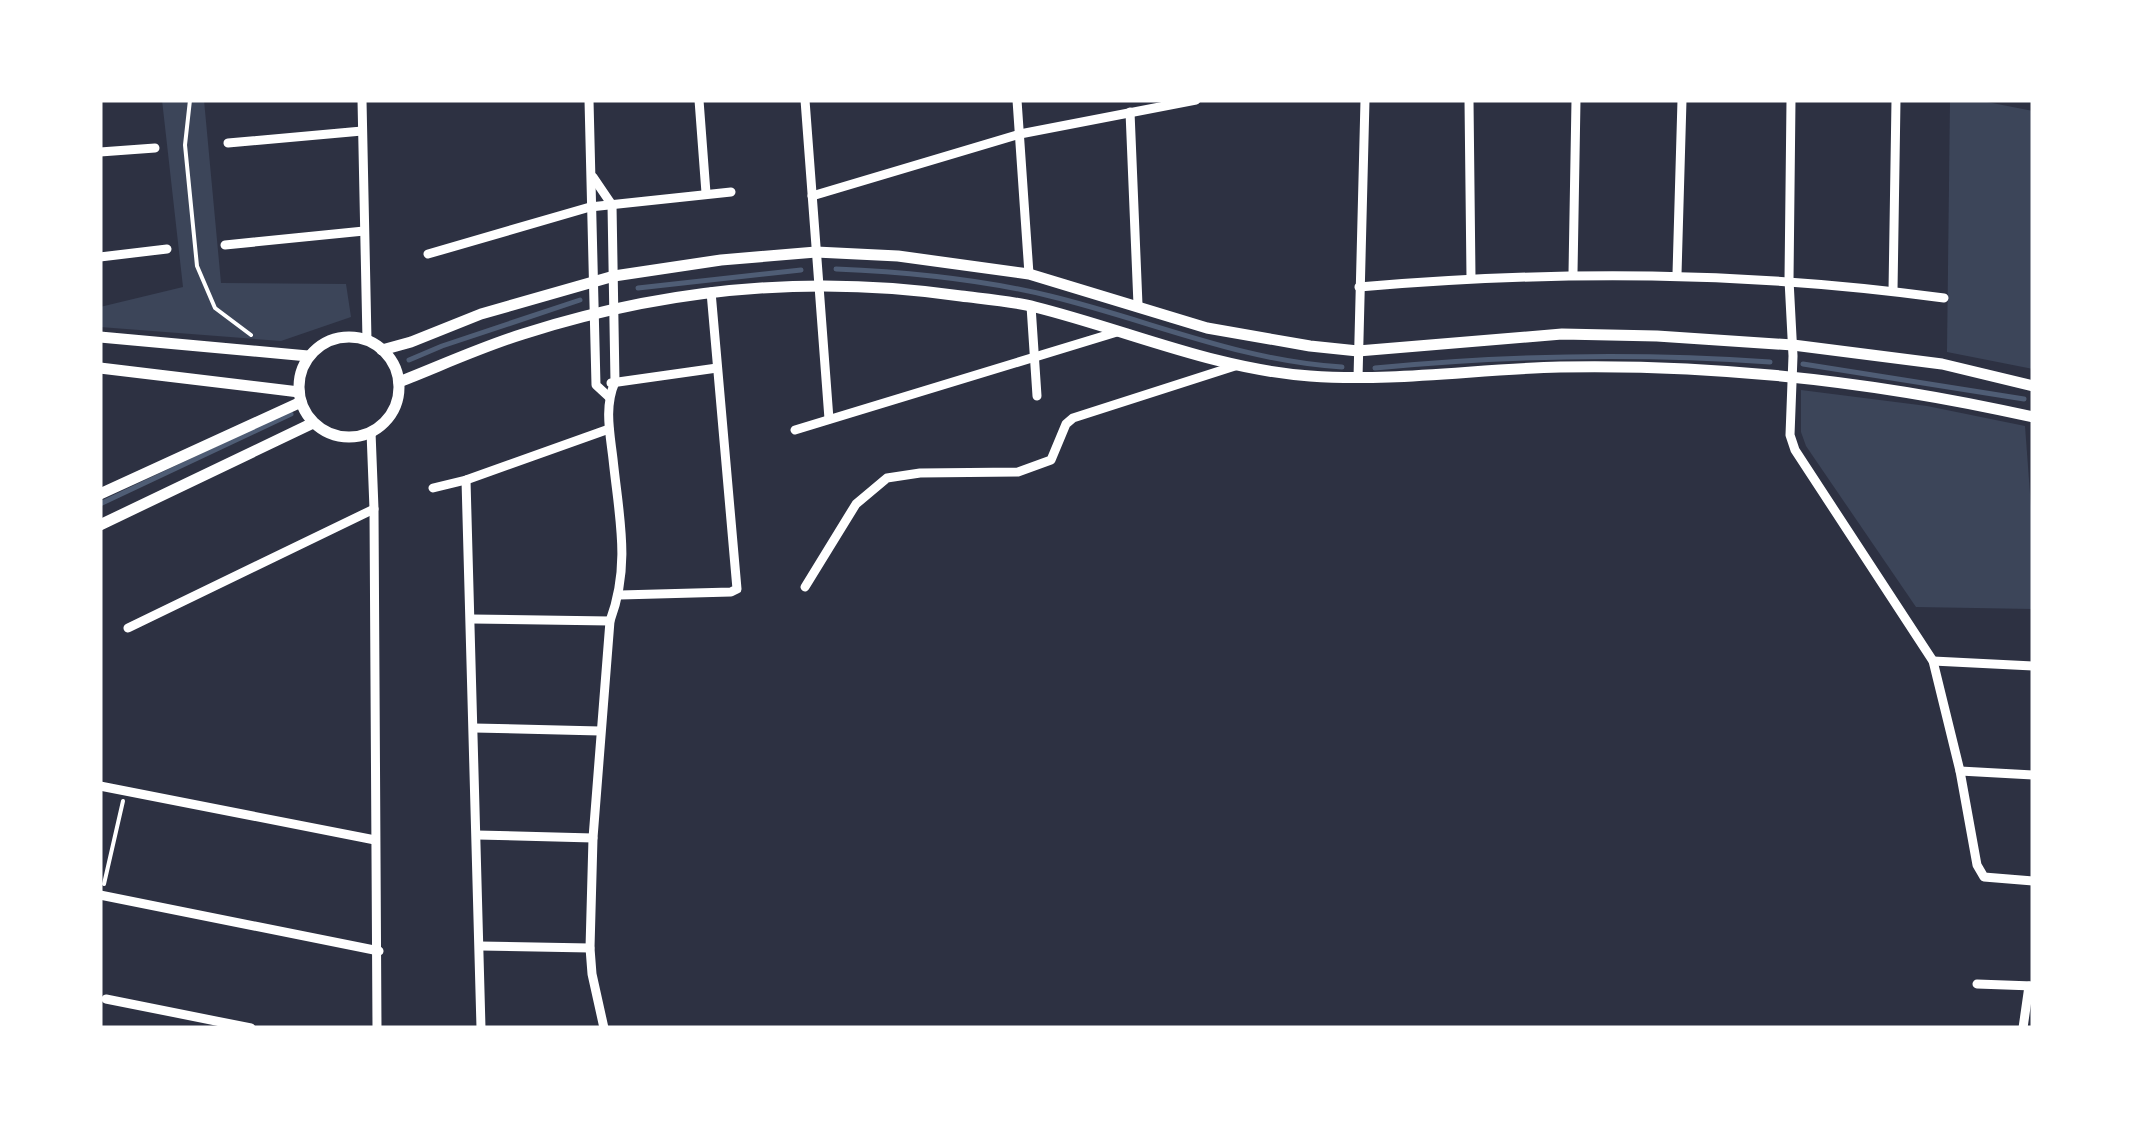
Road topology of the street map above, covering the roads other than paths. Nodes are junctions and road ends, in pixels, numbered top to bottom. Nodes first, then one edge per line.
1 (362, 100) edge
2 (589, 100) edge
3 (700, 100) edge
4 (805, 100) edge
5 (1017, 100) edge
6 (1196, 100) edge
7 (1365, 100) edge
8 (1469, 100) edge
9 (1576, 100) edge
10 (1682, 100) edge
11 (1792, 100) edge
12 (1896, 100) edge
13 (1130, 112) junction
14 (362, 131) junction
15 (1020, 134) junction
16 (228, 143) dead end
17 (155, 148) dead end
18 (100, 152) edge
19 (593, 177) junction
20 (706, 192) junction
21 (731, 192) dead end
22 (812, 196) junction
23 (612, 204) junction
24 (590, 207) junction
25 (364, 231) junction
26 (224, 245) dead end
27 (166, 248) dead end
28 (816, 252) junction
29 (428, 254) dead end
30 (100, 257) edge
31 (1029, 274) junction
32 (1574, 274) junction
33 (1677, 274) junction
34 (614, 276) junction
35 (1471, 278) junction
36 (1789, 280) junction
37 (593, 282) junction
38 (819, 283) junction
39 (1359, 288) junction
40 (1893, 291) junction
41 (711, 292) junction
42 (1944, 298) dead end
43 (1138, 305) junction
44 (1031, 306) junction
45 (614, 309) junction
46 (593, 315) junction
47 (1119, 331) junction
48 (100, 337) edge
49 (366, 340) junction
50 (1793, 345) junction
51 (382, 350) junction
52 (1358, 351) junction
53 (308, 356) junction
54 (1036, 358) junction
55 (1238, 365) junction
56 (100, 368) edge
57 (717, 368) junction
58 (1792, 376) junction
59 (1358, 378) junction
60 (399, 382) junction
61 (614, 382) junction
62 (596, 385) junction
63 (2033, 386) edge
64 (1037, 396) dead end
65 (300, 397) junction
66 (608, 397) junction
67 (2033, 417) edge
68 (829, 419) junction
69 (313, 423) junction
70 (609, 429) junction
71 (795, 430) dead end
72 (371, 432) junction
73 (466, 480) junction
74 (433, 488) dead end
75 (100, 494) edge
76 (374, 509) junction
77 (100, 524) edge
78 (805, 587) dead end
79 (620, 595) junction
80 (472, 619) junction
81 (610, 621) junction
82 (128, 628) dead end
83 (1933, 661) junction
84 (2033, 666) edge
85 (474, 728) junction
86 (600, 731) junction
87 (1960, 771) junction
88 (2033, 775) edge
89 (100, 786) edge
90 (477, 835) junction
91 (593, 838) junction
92 (376, 840) junction
93 (2033, 881) edge
94 (101, 895) edge
95 (480, 946) junction
96 (590, 948) junction
97 (379, 951) junction
98 (1977, 984) dead end
99 (2031, 986) edge
100 (106, 999) dead end
101 (251, 1028) edge
102 (377, 1028) edge
103 (481, 1028) edge
104 (604, 1028) edge
105 (2023, 1028) edge

1 - 14 street
2 - 19 street
3 - 20 street
4 - 22 street
5 - 15 street
6 - 13 street
7 - 39 street
8 - 35 street
9 - 32 street
10 - 33 street
11 - 36 street
12 - 40 street
13 - 15 street
13 - 43 street
14 - 16 street
14 - 25 street
15 - 22 street
15 - 31 street
17 - 18 street
19 - 23 street
19 - 24 street
20 - 21 street
20 - 23 street
22 - 28 street
23 - 24 street
23 - 34 street
24 - 29 street
24 - 37 street
25 - 26 street
25 - 49 street
27 - 30 street
28 - 31 street
28 - 34 street
28 - 38 street
31 - 43 street
32 - 33 street
32 - 35 street
33 - 36 street
34 - 37 street
34 - 45 street
35 - 39 street
36 - 40 street
36 - 50 street
37 - 46 street
37 - 51 street
38 - 41 street
38 - 44 street
38 - 68 street
39 - 52 street
40 - 42 street
41 - 45 street
41 - 57 street
43 - 52 street
44 - 47 street
44 - 54 street
45 - 46 street
45 - 61 street
46 - 60 street
46 - 62 street
47 - 54 street
47 - 55 street
48 - 53 street
49 - 51 street
49 - 53 street
50 - 52 street
50 - 58 street
50 - 63 street
51 - 60 street
52 - 59 street
53 - 65 street
54 - 64 street
54 - 68 street
55 - 59 street
55 - 78 street
56 - 65 street
57 - 61 street
57 - 79 street
58 - 59 street
58 - 67 street
58 - 83 street
60 - 72 street
61 - 62 street
61 - 66 street
62 - 66 street
65 - 69 street
65 - 75 street
66 - 70 street
68 - 71 street
69 - 72 street
69 - 77 street
70 - 73 street
70 - 79 street
72 - 76 street
73 - 74 street
73 - 80 street
76 - 82 street
76 - 92 street
79 - 81 street
80 - 81 street
80 - 85 street
81 - 86 street
83 - 84 street
83 - 87 street
85 - 86 street
85 - 90 street
86 - 91 street
87 - 88 street
87 - 93 street
89 - 92 street
90 - 91 street
90 - 95 street
91 - 96 street
92 - 97 street
94 - 97 street
95 - 96 street
95 - 103 street
96 - 104 street
97 - 102 street
98 - 99 street
99 - 105 street
100 - 101 street

